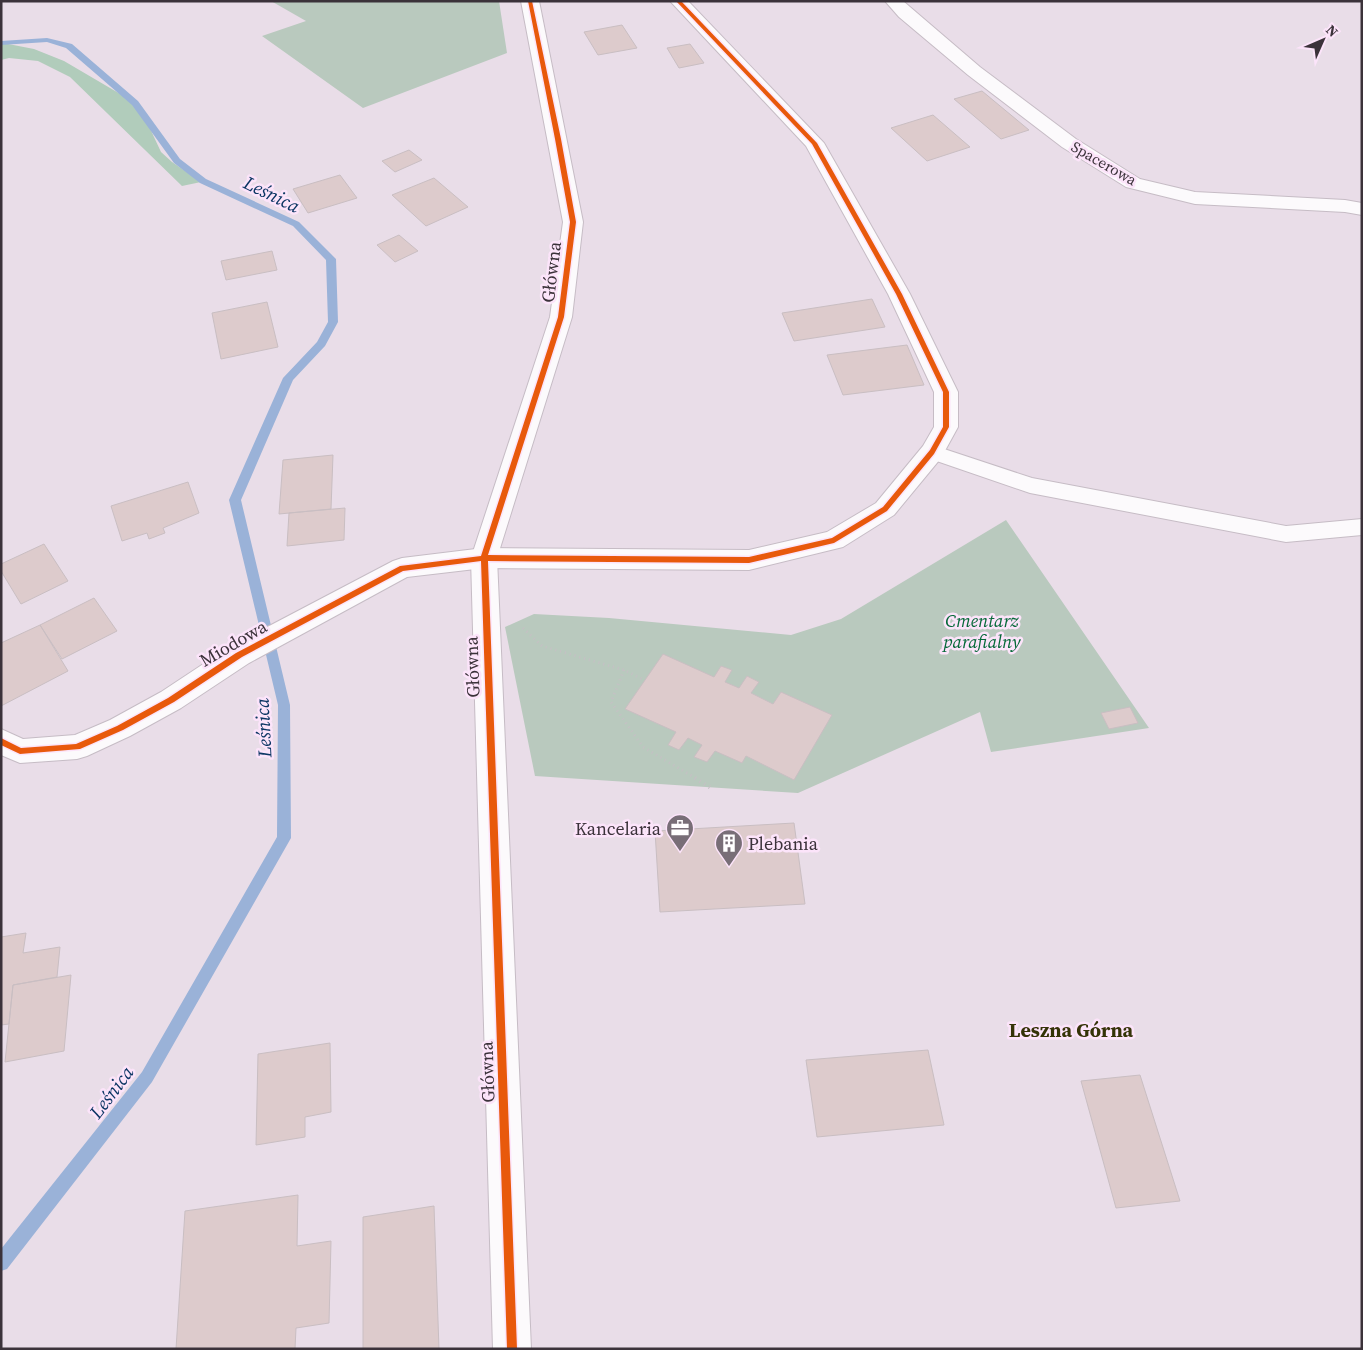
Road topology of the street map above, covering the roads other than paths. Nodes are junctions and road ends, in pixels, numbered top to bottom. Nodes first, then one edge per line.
1 (530, 1) edge
2 (678, 1) edge
3 (893, 1) edge
4 (1362, 209) edge
5 (932, 452) junction
6 (1362, 528) edge
7 (484, 558) junction
8 (1, 741) edge
9 (512, 1349) edge

1 - 7 street, Główna
2 - 5 street, Miodowa
3 - 4 street, Spacerowa
5 - 6 lane
5 - 7 street, Miodowa
7 - 8 street, Miodowa
7 - 9 street, Główna

